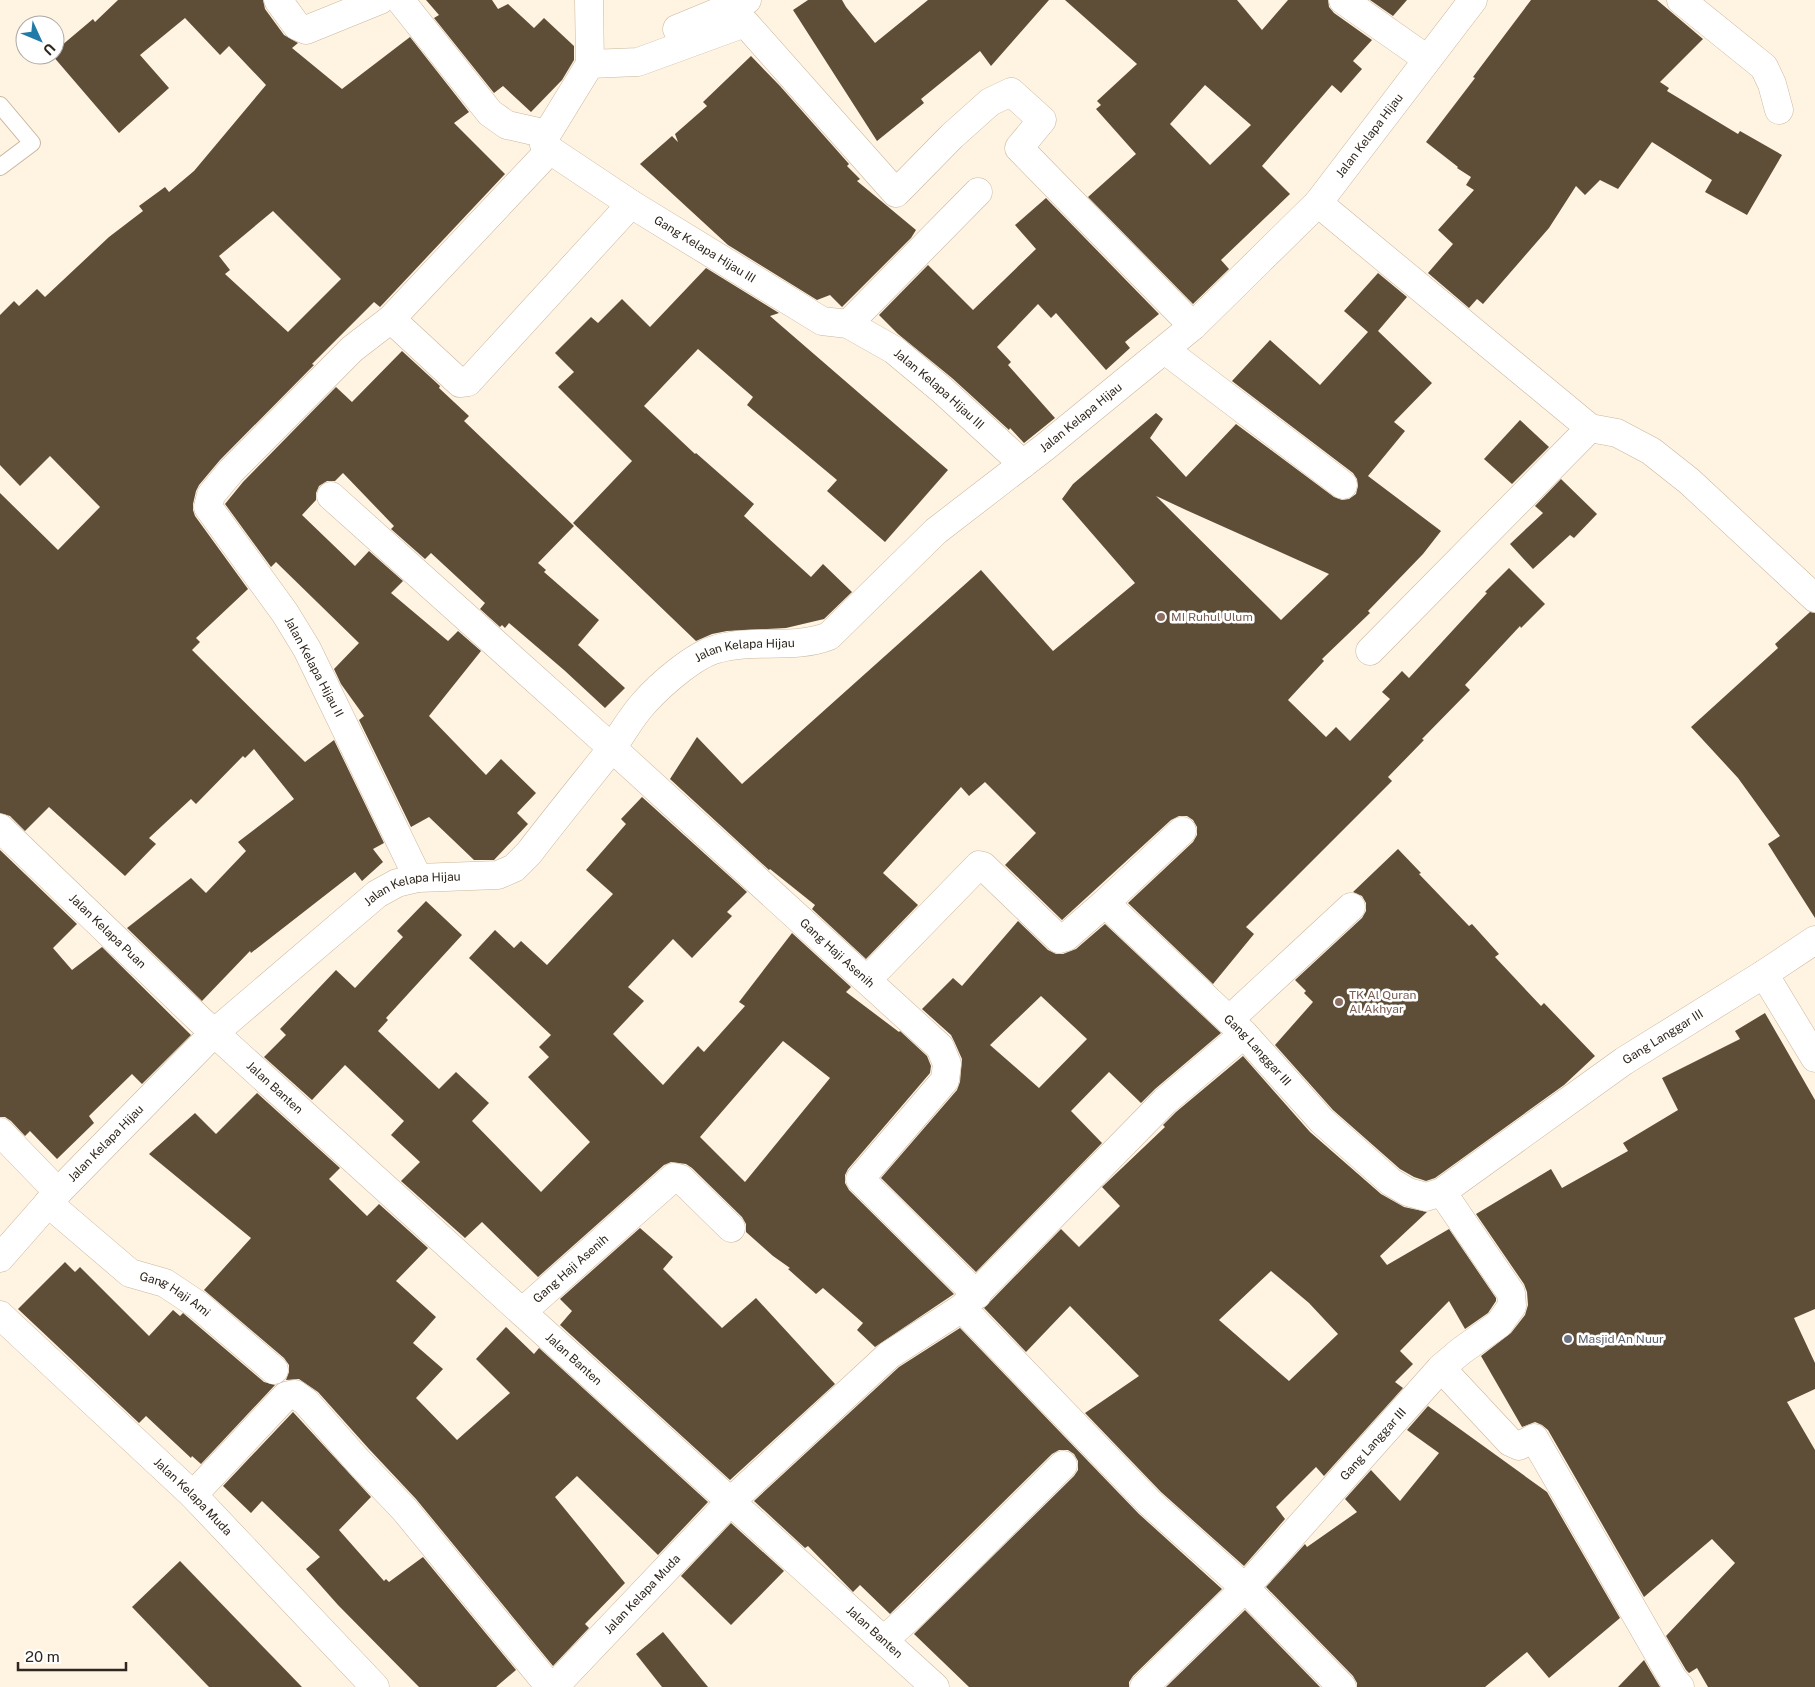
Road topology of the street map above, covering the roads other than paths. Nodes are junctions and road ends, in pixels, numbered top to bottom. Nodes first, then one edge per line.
1 (278, 0) edge
2 (380, 0) edge
3 (400, 0) edge
4 (589, 0) edge
5 (747, 0) edge
6 (1343, 0) edge
7 (1473, 0) edge
8 (1681, 0) edge
9 (1427, 59) junction
10 (590, 64) junction
11 (0, 104) edge
12 (1780, 110) dead end
13 (548, 142) junction
14 (0, 167) edge
15 (978, 192) dead end
16 (1318, 203) junction
17 (631, 204) junction
18 (391, 320) junction
19 (848, 324) junction
20 (1192, 326) junction
21 (1165, 350) junction
22 (1590, 428) junction
23 (1023, 464) junction
24 (1343, 486) dead end
25 (331, 496) dead end
26 (1815, 598) edge
27 (1370, 651) dead end
28 (612, 748) junction
29 (0, 828) edge
30 (1182, 831) dead end
31 (418, 878) junction
32 (1105, 903) junction
33 (1351, 908) dead end
34 (1815, 940) edge
35 (1764, 974) junction
36 (867, 980) junction
37 (1236, 1027) junction
38 (214, 1033) junction
39 (1815, 1058) edge
40 (0, 1132) edge
41 (1442, 1192) junction
42 (53, 1198) junction
43 (731, 1228) dead end
44 (0, 1258) edge
45 (969, 1301) junction
46 (522, 1312) junction
47 (0, 1315) edge
48 (1441, 1368) junction
49 (274, 1370) dead end
50 (1062, 1465) dead end
51 (193, 1495) junction
52 (730, 1502) junction
53 (1245, 1588) junction
54 (884, 1640) junction
55 (376, 1687) edge
56 (550, 1687) edge
57 (554, 1687) edge
58 (935, 1687) edge
59 (1144, 1687) edge
60 (1342, 1687) edge
61 (1680, 1687) edge

1 - 2 street
3 - 13 street
4 - 10 street
5 - 10 street
6 - 9 street
7 - 9 street, Jalan Kelapa Hijau
8 - 12 street
9 - 16 street, Jalan Kelapa Hijau
10 - 13 street
10 - 20 street
11 - 14 lane
13 - 17 street, Gang Kelapa Hijau III
13 - 18 street, Jalan Kelapa Hijau II
15 - 19 street
16 - 20 street, Jalan Kelapa Hijau
16 - 22 street
17 - 18 street
17 - 19 street, Gang Kelapa Hijau III
18 - 31 street, Jalan Kelapa Hijau II
19 - 23 street, Jalan Kelapa Hijau III
20 - 21 street, Jalan Kelapa Hijau
21 - 23 street, Jalan Kelapa Hijau
21 - 24 street
22 - 26 street
22 - 27 street
23 - 28 street, Jalan Kelapa Hijau
25 - 28 street, Gang Haji Asenih
28 - 31 street, Jalan Kelapa Hijau
28 - 36 street, Gang Haji Asenih
29 - 38 street, Jalan Kelapa Puan
30 - 32 street
31 - 38 street, Jalan Kelapa Hijau
32 - 36 street
32 - 37 street, Gang Langgar III
33 - 37 street, Jalan Kelapa Muda
34 - 35 street, Gang Langgar III
35 - 39 street
35 - 41 street, Gang Langgar III
36 - 45 street, Gang Haji Asenih
37 - 41 street, Gang Langgar III
37 - 45 street, Jalan Kelapa Muda
38 - 42 street, Jalan Kelapa Hijau
38 - 46 street, Jalan Banten
40 - 42 street, Gang Haji Ami
41 - 48 street, Gang Langgar III
42 - 44 street, Jalan Kelapa Hijau
42 - 49 street, Gang Haji Ami
43 - 46 street, Gang Haji Asenih
45 - 52 street, Jalan Kelapa Muda
45 - 53 street
46 - 52 street, Jalan Banten
47 - 51 street, Jalan Kelapa Muda
48 - 53 street, Gang Langgar III
48 - 61 street
50 - 54 street
51 - 55 street, Jalan Kelapa Muda
51 - 56 street
52 - 54 street, Jalan Banten
52 - 57 street, Jalan Kelapa Muda
53 - 59 street, Gang Langgar III
53 - 60 street
54 - 58 street, Jalan Banten

